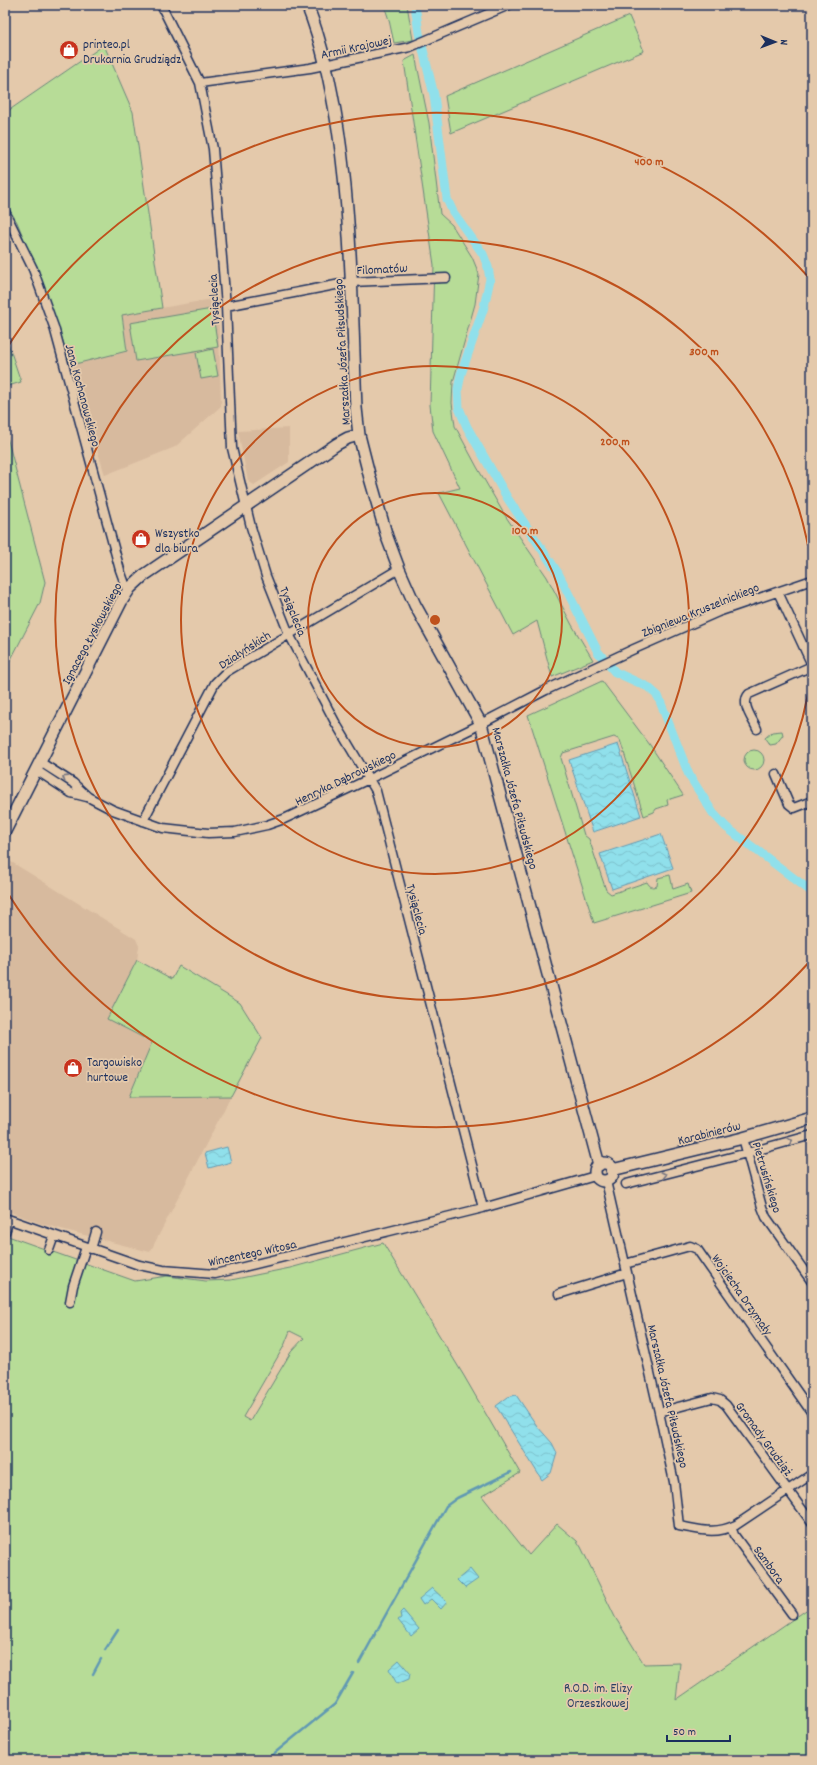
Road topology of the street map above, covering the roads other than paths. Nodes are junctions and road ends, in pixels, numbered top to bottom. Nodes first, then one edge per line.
1 (161, 5) edge
2 (307, 5) edge
3 (508, 5) edge
4 (327, 64) junction
5 (200, 83) junction
6 (5, 212) edge
7 (446, 278) dead end
8 (351, 282) junction
9 (226, 306) junction
10 (359, 435) junction
11 (245, 505) junction
12 (399, 569) junction
13 (812, 580) edge
14 (130, 588) junction
15 (778, 592) junction
16 (289, 634) junction
17 (812, 665) edge
18 (600, 666) joint
19 (481, 724) junction
20 (757, 729) dead end
21 (38, 766) junction
22 (776, 774) dead end
23 (369, 779) junction
24 (812, 801) edge
25 (143, 821) junction
26 (5, 831) edge
27 (812, 1118) edge
28 (812, 1135) edge
29 (743, 1138) junction
30 (747, 1153) junction
31 (599, 1165) junction
32 (612, 1170) junction
33 (600, 1179) junction
34 (626, 1184) dead end
35 (483, 1208) junction
36 (7, 1219) edge
37 (5, 1232) edge
38 (96, 1232) dead end
39 (54, 1236) junction
40 (88, 1248) junction
41 (49, 1250) dead end
42 (625, 1264) junction
43 (627, 1273) junction
44 (812, 1282) edge
45 (559, 1294) dead end
46 (70, 1302) dead end
47 (659, 1412) junction
48 (812, 1413) edge
49 (812, 1474) edge
50 (788, 1491) junction
51 (812, 1523) edge
52 (731, 1527) junction
53 (792, 1614) dead end

1 - 5 street, Tysiąclecia
2 - 4 main road, Marszałka Józefa Piłsudskiego
3 - 4 street, Armii Krajowej
4 - 5 street, Armii Krajowej
4 - 8 main road, Marszałka Józefa Piłsudskiego
5 - 9 street, Tysiąclecia
6 - 14 street, Jana Kochanowskiego
7 - 8 street, Filomatów
8 - 9 street, Filomatów
8 - 10 main road, Marszałka Józefa Piłsudskiego
9 - 11 street, Tysiąclecia
10 - 11 main road, Ignacego Łyskowskiego
10 - 12 main road, Marszałka Józefa Piłsudskiego
11 - 14 main road, Ignacego Łyskowskiego
11 - 16 street, Tysiąclecia
12 - 16 street, Działyńskich
12 - 19 main road, Marszałka Józefa Piłsudskiego
13 - 15 street, Zbigniewa Kruszelnickiego
14 - 21 main road, Ignacego Łyskowskiego
15 - 17 street
15 - 18 street, Zbigniewa Kruszelnickiego
16 - 23 street, Tysiąclecia
16 - 25 street, Działyńskich
17 - 20 street
18 - 19 street, Henryka Dąbrowskiego
19 - 23 street, Henryka Dąbrowskiego
19 - 31 main road, Marszałka Józefa Piłsudskiego
21 - 25 street, Henryka Dąbrowskiego
21 - 26 main road, Ignacego Łyskowskiego
22 - 24 street
23 - 25 street, Henryka Dąbrowskiego
23 - 35 street, Tysiąclecia
27 - 29 main road, Karabinierów
30 -> 28 street
29 - 30 street, Pietrusińskiego
29 - 32 main road, Karabinierów
34 -> 30 street
30 - 44 street, Pietrusińskiego
31 - 32 main road
31 - 33 main road
32 - 33 main road
33 - 35 street
33 - 42 street, Marszałka Józefa Piłsudskiego
35 - 40 street, Wincentego Witosa
36 - 37 street
36 - 39 street, Wincentego Witosa
38 - 40 street
39 - 40 street, Wincentego Witosa
39 - 41 street
40 - 46 street
42 - 43 street, Marszałka Józefa Piłsudskiego
42 - 48 street, Wojciecha Drzymały
43 - 45 street
43 - 47 street, Marszałka Józefa Piłsudskiego
47 - 50 street, Gromady Grudziąż
47 - 52 street, Marszałka Józefa Piłsudskiego
49 - 50 street
50 - 51 street, Gromady Grudziąż
50 - 52 street
52 - 53 street, Sambora

